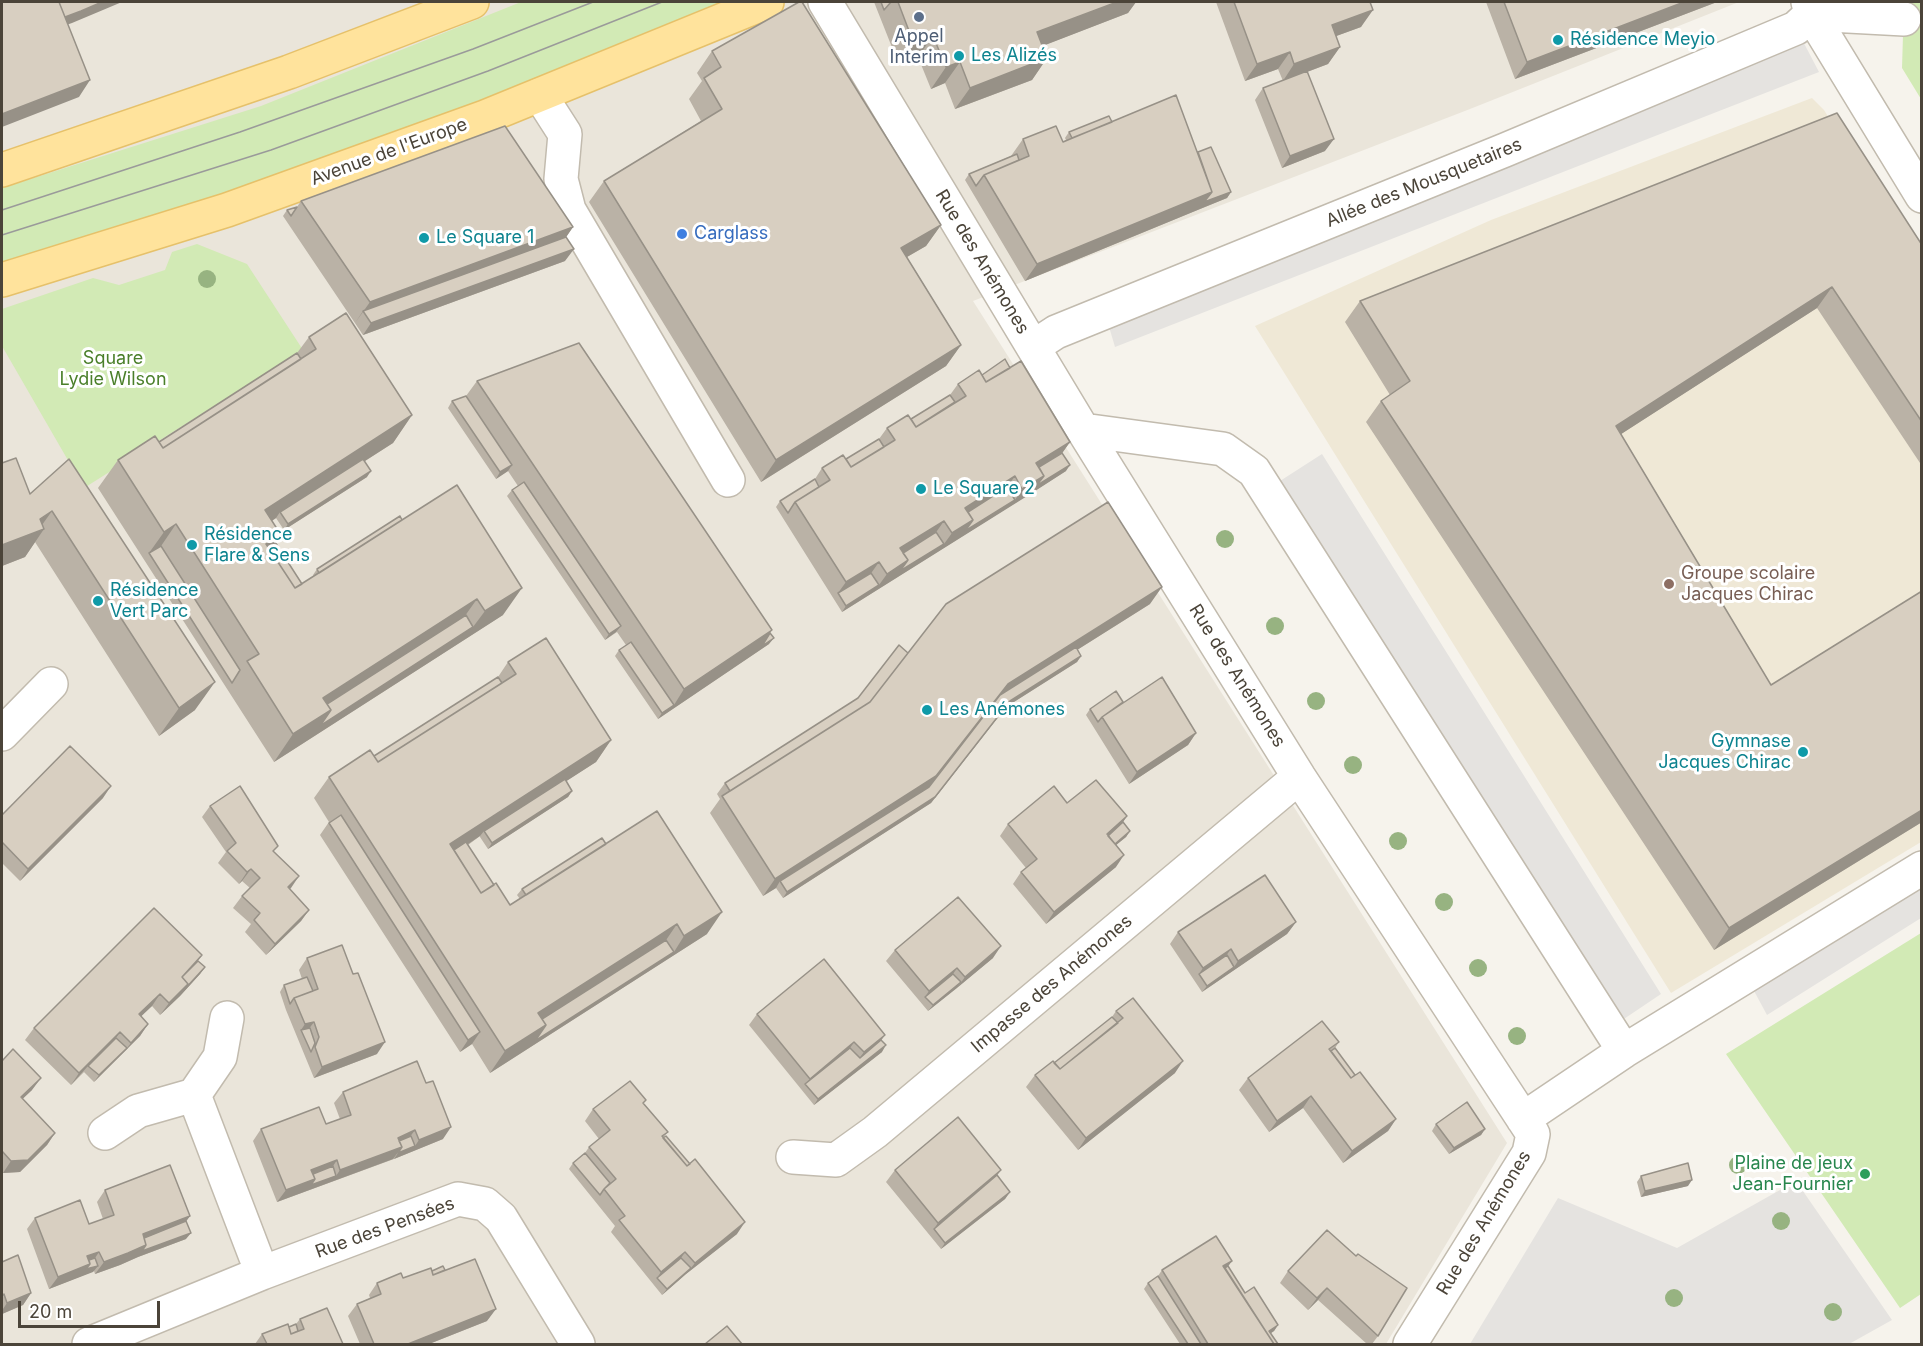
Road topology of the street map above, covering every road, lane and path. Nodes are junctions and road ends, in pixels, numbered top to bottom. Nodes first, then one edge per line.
1 (472, 2) edge
2 (767, 2) edge
3 (825, 2) edge
4 (1809, 8) edge
5 (1904, 19) dead end
6 (540, 95) junction
7 (2, 170) edge
8 (1922, 196) edge
9 (2, 280) edge
10 (1033, 347) junction
11 (1083, 430) junction
12 (728, 480) dead end
13 (51, 684) dead end
14 (2, 734) edge
15 (1299, 777) junction
16 (1922, 868) edge
17 (227, 1018) dead end
18 (1624, 1051) junction
19 (194, 1095) junction
20 (1523, 1119) junction
21 (105, 1133) dead end
22 (793, 1157) dead end
23 (262, 1273) junction
24 (89, 1344) edge
25 (578, 1344) edge
26 (1410, 1344) edge

1 - 7 main road
2 - 6 main road, Avenue de l'Europe
3 - 10 street, Rue des Anémones
4 - 5 street
4 - 8 street
4 - 10 street, Allée des Mousquetaires
6 - 9 main road, Avenue de l'Europe
6 - 12 street
10 - 11 street, Rue des Anémones
11 - 15 street, Rue des Anémones
11 - 18 street
13 - 14 street
15 - 20 street, Rue des Anémones
15 - 22 street, Impasse des Anémones
16 - 18 street
17 - 19 street
18 - 20 street
19 - 21 street
19 - 23 street
20 - 26 street, Rue des Anémones
23 - 24 street, Rue des Pensées
23 - 25 street, Rue des Pensées

